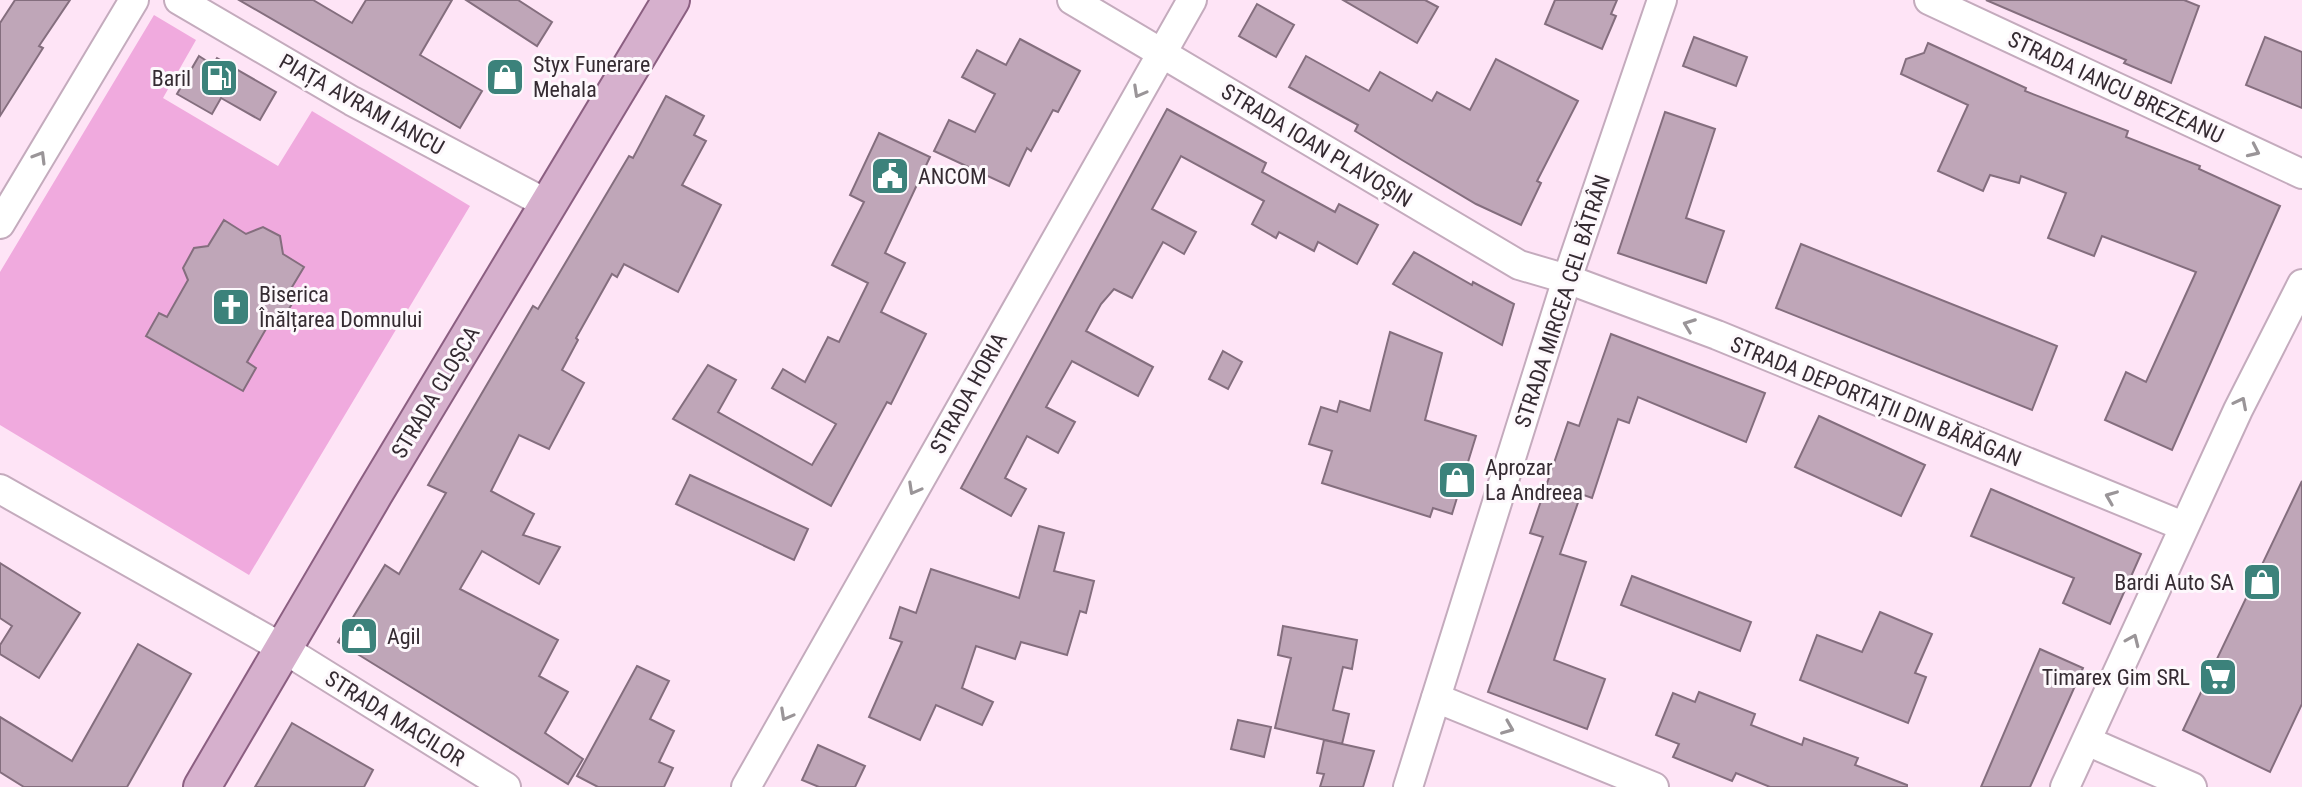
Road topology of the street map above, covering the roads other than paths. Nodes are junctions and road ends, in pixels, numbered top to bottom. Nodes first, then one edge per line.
1 (134, 0) edge
2 (179, 0) edge
3 (671, 0) edge
4 (1072, 0) edge
5 (1192, 0) edge
6 (1662, 0) edge
7 (1929, 0) edge
8 (1161, 52) junction
9 (2302, 174) edge
10 (547, 204) junction
11 (0, 224) edge
12 (1567, 279) junction
13 (2302, 284) edge
14 (0, 489) edge
15 (2183, 526) junction
16 (284, 649) junction
17 (1436, 698) junction
18 (2087, 741) junction
19 (202, 787) edge
20 (506, 787) edge
21 (746, 787) edge
22 (1408, 787) edge
23 (1654, 787) edge
24 (2065, 787) edge
25 (2192, 787) edge

11 -> 1 street
2 - 10 street, PIAȚA AVRAM IANCU
3 - 10 main road, STRADA CLOȘCA
4 - 8 street, STRADA IOAN PLAVOȘIN
5 - 8 street, STRADA HORIA
6 - 12 street, STRADA MIRCEA CEL BĂTRÂN
7 -> 9 street, STRADA IANCU BREZEANU
8 - 12 street, STRADA IOAN PLAVOȘIN
8 -> 21 street, STRADA HORIA
10 - 16 main road, STRADA CLOȘCA
15 -> 12 street, STRADA DEPORTAȚII DIN BĂRĂGAN
12 - 17 street, STRADA MIRCEA CEL BĂTRÂN
15 -> 13 street
14 - 16 street
18 -> 15 street
16 - 19 main road, STRADA CLOȘCA
16 - 20 street, STRADA MACILOR
17 - 22 street, STRADA MIRCEA CEL BĂTRÂN
17 -> 23 street
18 - 24 street
18 - 25 street

